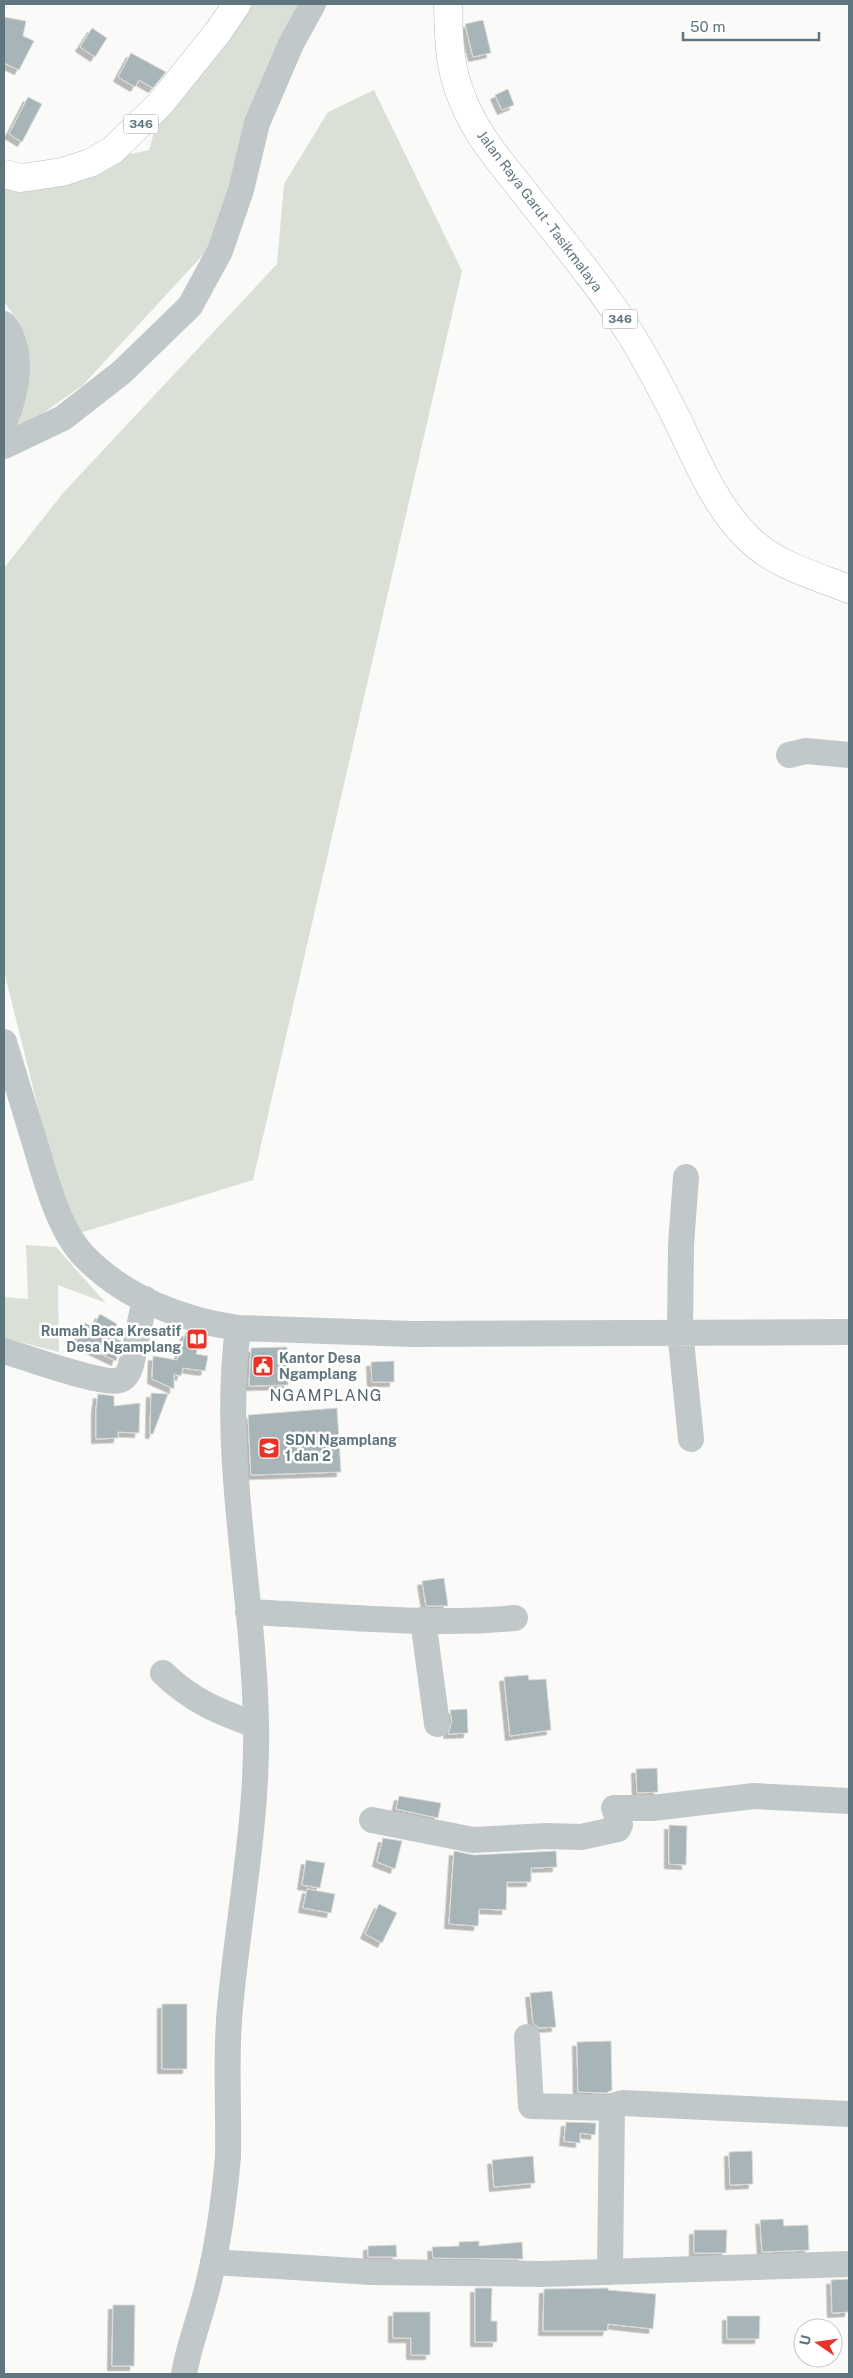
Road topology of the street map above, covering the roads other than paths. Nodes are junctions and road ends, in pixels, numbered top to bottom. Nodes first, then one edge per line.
1 (237, 4) edge
2 (313, 4) edge
3 (448, 4) edge
4 (4, 174) edge
5 (4, 324) edge
6 (4, 423) edge
7 (4, 446) edge
8 (849, 589) edge
9 (789, 755) dead end
10 (849, 755) edge
11 (4, 1042) edge
12 (686, 1177) dead end
13 (145, 1299) junction
14 (238, 1328) junction
15 (680, 1331) junction
16 (849, 1332) edge
17 (4, 1351) edge
18 (691, 1439) dead end
19 (248, 1612) junction
20 (515, 1618) dead end
21 (423, 1620) junction
22 (163, 1673) dead end
23 (437, 1724) dead end
24 (256, 1725) junction
25 (849, 1801) edge
26 (372, 1820) dead end
27 (527, 2037) dead end
28 (612, 2108) junction
29 (849, 2114) edge
30 (213, 2262) junction
31 (849, 2264) edge
32 (610, 2272) junction
33 (184, 2374) edge

1 - 4 main road, 346
2 - 7 street
3 - 8 main road, Jalan Raya Garut - Tasikmalaya / 346
5 - 6 street
9 - 10 street
11 - 13 street
12 - 15 street
13 - 14 street
13 - 17 street
14 - 15 street
14 - 19 street
15 - 16 street
15 - 18 street
19 - 21 street
19 - 24 street
20 - 21 street
21 - 23 street
22 - 24 street
24 - 30 street
25 - 26 street
27 - 28 street
28 - 29 street
28 - 32 street
30 - 32 street
30 - 33 street
31 - 32 street

